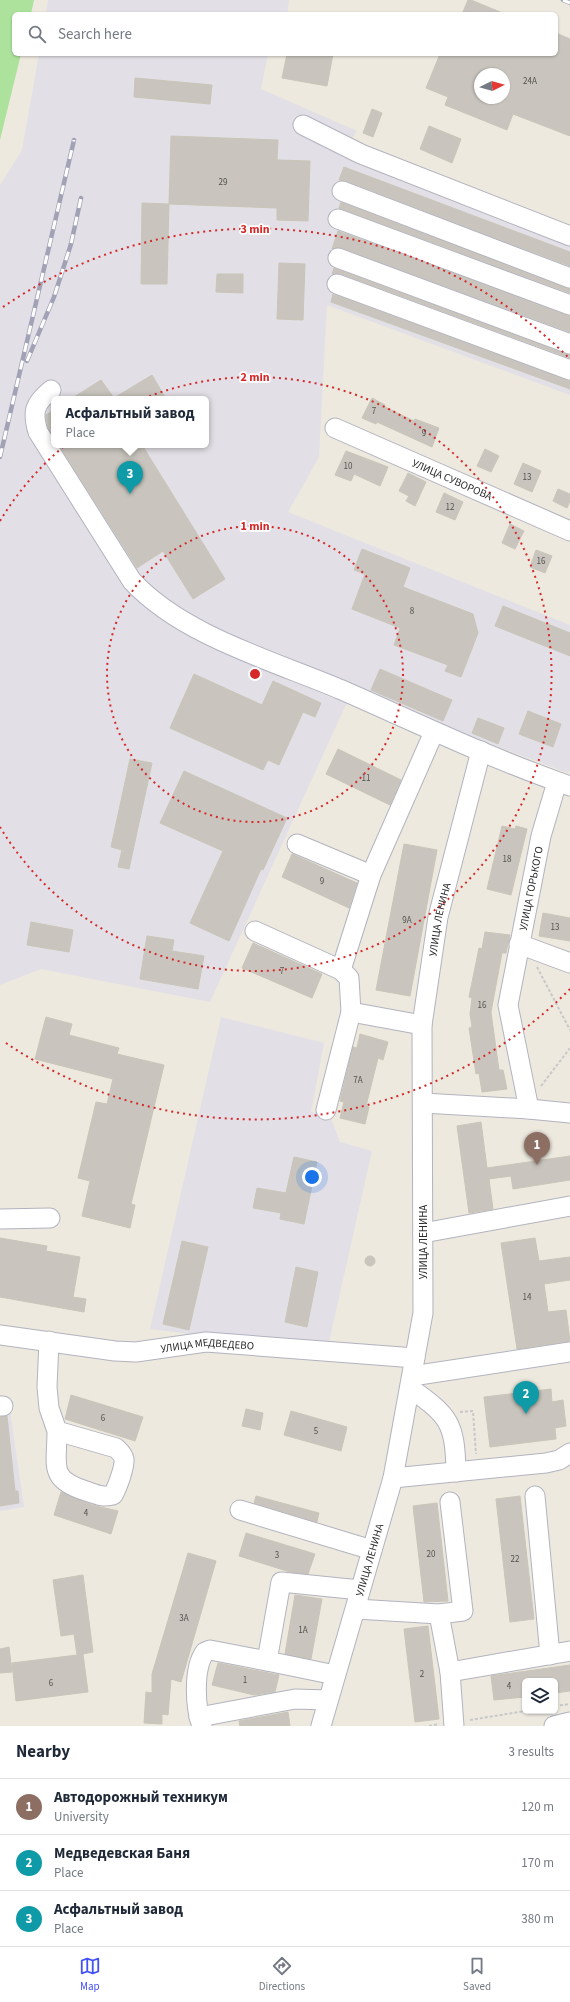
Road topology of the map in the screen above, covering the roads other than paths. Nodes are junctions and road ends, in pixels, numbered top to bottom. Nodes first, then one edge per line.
1 (303, 125) dead end
2 (342, 191) dead end
3 (338, 219) dead end
4 (570, 236) edge
5 (338, 258) dead end
6 (570, 278) edge
7 (336, 284) dead end
8 (570, 306) edge
9 (570, 344) edge
10 (570, 370) edge
11 (51, 390) dead end
12 (335, 428) dead end
13 (570, 531) edge
14 (434, 732) junction
15 (481, 751) junction
16 (564, 784) edge
17 (297, 844) dead end
18 (372, 875) junction
19 (255, 931) dead end
20 (519, 944) junction
21 (570, 962) edge
22 (341, 970) junction
23 (351, 1012) junction
24 (422, 1025) junction
25 (423, 1103) junction
26 (529, 1106) junction
27 (326, 1110) dead end
28 (570, 1113) edge
29 (570, 1206) edge
30 (50, 1218) dead end
31 (0, 1219) edge
32 (423, 1233) junction
33 (0, 1335) edge
34 (49, 1341) junction
35 (570, 1352) edge
36 (415, 1358) junction
37 (411, 1382) junction
38 (57, 1431) dead end
39 (570, 1453) edge
40 (456, 1472) junction
41 (393, 1478) junction
42 (535, 1496) dead end
43 (450, 1502) dead end
44 (240, 1510) dead end
45 (372, 1550) junction
46 (360, 1590) junction
47 (356, 1609) junction
48 (439, 1614) junction
49 (570, 1651) edge
50 (550, 1655) junction
51 (267, 1661) junction
52 (450, 1672) junction
53 (335, 1675) junction
54 (328, 1700) junction
55 (200, 1721) edge
56 (570, 1722) edge
57 (454, 1724) edge
58 (321, 1726) edge
59 (554, 1726) edge

1 - 4 street
2 - 6 street
3 - 8 street
5 - 9 street
7 - 10 street
11 - 14 street
12 - 13 street, УЛИЦА СУВОРОВА
14 - 15 street
14 - 18 street
15 - 16 street
15 - 24 street, УЛИЦА ЛЕНИНА
16 - 20 street, УЛИЦА ГОРЬКОГО
17 - 18 street
18 - 22 street
19 - 22 street
20 - 21 street, УЛИЦА ГОРЬКОГО
20 - 26 street
22 - 23 street
23 - 24 street
23 - 27 street
24 - 25 street, УЛИЦА ЛЕНИНА
25 - 26 street
25 - 32 street, УЛИЦА ЛЕНИНА
26 - 28 street
29 - 32 street
30 - 31 street
32 - 36 street, УЛИЦА ЛЕНИНА
33 - 34 street, УЛИЦА МЕДВЕДЕВО
34 - 36 street, УЛИЦА МЕДВЕДЕВО
34 - 38 street
35 - 37 street
36 - 37 street, УЛИЦА ЛЕНИНА
37 - 40 street
37 - 41 street, УЛИЦА ЛЕНИНА
39 - 40 street
40 - 41 street
41 - 45 street, УЛИЦА ЛЕНИНА
42 - 50 street
43 - 48 street
44 - 45 street
45 - 46 street, УЛИЦА ЛЕНИНА
46 - 47 street, УЛИЦА ЛЕНИНА
46 - 51 street
47 - 48 street
47 - 53 street, УЛИЦА ЛЕНИНА
48 - 52 street
49 - 50 street
50 - 52 street
51 - 53 street
51 - 55 street
52 - 57 street
53 - 54 street, УЛИЦА ЛЕНИНА
54 - 55 street
54 - 58 street, УЛИЦА ЛЕНИНА
56 - 59 street

